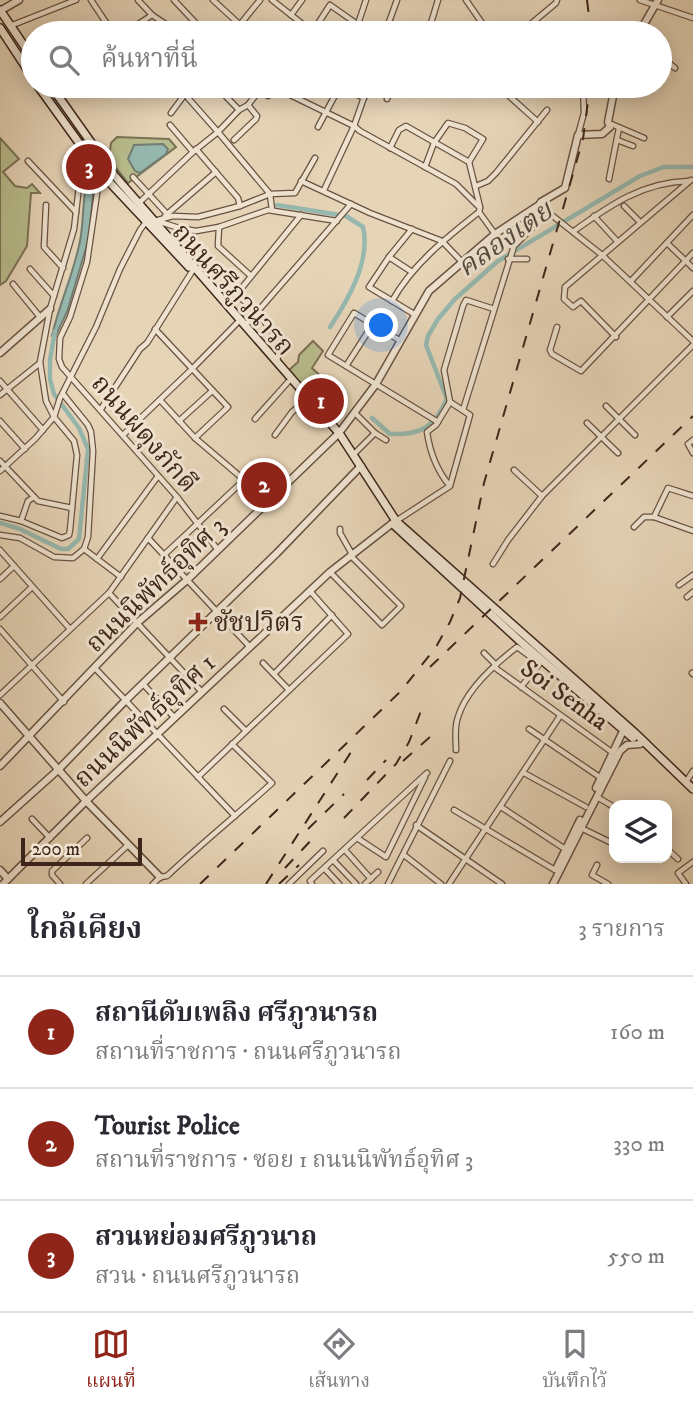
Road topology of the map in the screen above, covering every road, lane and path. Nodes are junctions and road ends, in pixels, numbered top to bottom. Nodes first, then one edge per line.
1 (19, 0) edge
2 (76, 0) edge
3 (91, 0) edge
4 (138, 0) edge
5 (174, 0) edge
6 (213, 0) edge
7 (260, 0) edge
8 (272, 0) edge
9 (302, 0) edge
10 (366, 0) edge
11 (397, 0) edge
12 (438, 0) edge
13 (466, 0) edge
14 (556, 0) edge
15 (640, 0) edge
16 (656, 3) edge
17 (0, 10) edge
18 (291, 15) junction
19 (152, 16) junction
20 (693, 18) edge
21 (30, 21) edge
22 (106, 21) edge
23 (144, 21) edge
24 (160, 21) edge
25 (194, 21) edge
26 (235, 21) edge
27 (242, 21) edge
28 (298, 21) edge
29 (320, 21) edge
30 (353, 21) edge
31 (359, 21) edge
32 (390, 21) edge
33 (432, 21) edge
34 (481, 21) edge
35 (534, 21) edge
36 (646, 21) edge
37 (21, 25) edge
38 (13, 29) junction
39 (3, 35) edge
40 (21, 41) edge
41 (0, 45) edge
42 (21, 61) edge
43 (672, 66) edge
44 (675, 68) dead end
45 (47, 98) edge
46 (59, 98) edge
47 (181, 98) edge
48 (188, 98) dead end
49 (228, 98) edge
50 (253, 98) edge
51 (298, 98) edge
52 (332, 98) edge
53 (365, 98) edge
54 (512, 98) edge
55 (583, 98) edge
56 (613, 98) edge
57 (248, 105) junction
58 (239, 110) junction
59 (547, 110) dead end
60 (324, 112) junction
61 (171, 113) dead end
62 (538, 121) junction
63 (608, 122) junction
64 (170, 125) dead end
65 (354, 126) junction
66 (318, 127) dead end
67 (620, 128) junction
68 (218, 132) junction
69 (581, 134) junction
70 (644, 138) dead end
71 (234, 140) dead end
72 (617, 140) junction
73 (434, 143) junction
74 (633, 146) dead end
75 (390, 148) junction
76 (194, 150) junction
77 (88, 155) junction
78 (315, 158) dead end
79 (28, 161) dead end
80 (469, 162) junction
81 (425, 167) junction
82 (100, 172) junction
83 (216, 172) junction
84 (133, 177) dead end
85 (609, 178) dead end
86 (692, 180) edge
87 (301, 181) junction
88 (475, 186) junction
89 (324, 190) junction
90 (148, 195) junction
91 (271, 196) junction
92 (46, 205) dead end
93 (539, 205) junction
94 (136, 206) junction
95 (240, 206) junction
96 (349, 206) junction
97 (624, 206) dead end
98 (272, 208) junction
99 (479, 210) junction
100 (76, 212) junction
101 (547, 213) junction
102 (167, 215) junction
103 (301, 215) junction
104 (693, 215) edge
105 (594, 216) junction
106 (338, 220) junction
107 (146, 222) junction
108 (640, 222) junction
109 (158, 223) junction
110 (219, 227) junction
111 (412, 229) junction
112 (574, 231) junction
113 (495, 234) junction
114 (442, 241) junction
115 (617, 241) junction
116 (667, 243) junction
117 (693, 253) edge
118 (602, 255) junction
119 (389, 257) junction
120 (508, 259) junction
121 (527, 259) dead end
122 (461, 261) junction
123 (685, 261) junction
124 (62, 268) junction
125 (693, 268) edge
126 (30, 269) dead end
127 (194, 269) junction
128 (412, 272) junction
129 (251, 276) junction
130 (631, 281) junction
131 (13, 284) dead end
132 (215, 290) junction
133 (693, 291) edge
134 (236, 295) junction
135 (55, 296) junction
136 (650, 299) junction
137 (392, 301) junction
138 (50, 309) junction
139 (494, 309) junction
140 (256, 313) junction
141 (414, 314) junction
142 (40, 317) junction
143 (667, 317) junction
144 (241, 322) junction
145 (373, 324) junction
146 (557, 327) dead end
147 (155, 330) junction
148 (616, 337) junction
149 (399, 341) junction
150 (693, 343) edge
151 (0, 352) edge
152 (40, 362) junction
153 (277, 362) junction
154 (346, 366) junction
155 (192, 369) junction
156 (72, 377) junction
157 (0, 381) edge
158 (288, 382) junction
159 (376, 384) junction
160 (7, 389) junction
161 (212, 391) junction
162 (0, 395) edge
163 (62, 396) junction
164 (160, 400) junction
165 (305, 401) junction
166 (450, 402) junction
167 (606, 406) dead end
168 (461, 408) junction
169 (101, 409) junction
170 (355, 413) junction
171 (55, 415) junction
172 (255, 419) dead end
173 (620, 419) junction
174 (435, 420) junction
175 (0, 421) edge
176 (179, 421) junction
177 (587, 423) dead end
178 (43, 430) junction
179 (375, 433) junction
180 (123, 435) junction
181 (275, 435) dead end
182 (337, 435) junction
183 (635, 435) dead end
184 (195, 438) junction
185 (602, 438) junction
186 (693, 439) edge
187 (386, 440) dead end
188 (25, 449) junction
189 (618, 453) dead end
190 (693, 453) edge
191 (353, 455) junction
192 (0, 461) edge
193 (5, 467) junction
194 (359, 468) junction
195 (514, 470) dead end
196 (0, 471) edge
197 (158, 475) junction
198 (244, 480) junction
199 (450, 486) junction
200 (542, 496) junction
201 (693, 496) edge
202 (34, 497) junction
203 (177, 498) junction
204 (269, 501) junction
205 (72, 508) junction
206 (0, 516) edge
207 (654, 517) junction
208 (20, 521) junction
209 (394, 522) junction
210 (197, 524) junction
211 (634, 527) dead end
212 (340, 529) dead end
213 (693, 531) edge
214 (0, 535) edge
215 (148, 538) junction
216 (84, 549) junction
217 (0, 550) edge
218 (218, 550) junction
219 (351, 554) junction
220 (164, 555) junction
221 (97, 559) junction
222 (493, 564) dead end
223 (13, 566) junction
224 (330, 572) junction
225 (693, 575) edge
226 (121, 577) junction
227 (0, 579) edge
228 (187, 580) junction
229 (679, 585) dead end
230 (32, 587) junction
231 (310, 591) junction
232 (693, 592) edge
233 (109, 593) junction
234 (687, 597) dead end
235 (217, 613) junction
236 (332, 615) junction
237 (0, 617) edge
238 (137, 623) junction
239 (0, 629) edge
240 (70, 629) junction
241 (250, 647) junction
242 (484, 653) dead end
243 (170, 658) junction
244 (541, 662) junction
245 (263, 663) dead end
246 (32, 665) junction
247 (495, 666) junction
248 (95, 668) junction
249 (274, 674) junction
250 (143, 684) junction
251 (521, 687) junction
252 (289, 690) junction
253 (201, 691) junction
254 (0, 695) edge
255 (125, 701) junction
256 (64, 702) junction
257 (0, 703) edge
258 (224, 709) dead end
259 (560, 716) junction
260 (174, 717) junction
261 (613, 722) junction
262 (529, 729) dead end
263 (246, 731) junction
264 (628, 731) junction
265 (156, 734) junction
266 (29, 738) junction
267 (545, 740) junction
268 (233, 744) junction
269 (643, 745) junction
270 (456, 750) dead end
271 (616, 752) junction
272 (450, 761) dead end
273 (0, 766) edge
274 (58, 770) junction
275 (693, 771) edge
276 (524, 773) junction
277 (198, 776) junction
278 (601, 778) junction
279 (685, 782) junction
280 (693, 789) edge
281 (596, 796) junction
282 (86, 801) junction
283 (609, 804) edge
284 (501, 807) junction
285 (586, 807) junction
286 (454, 810) dead end
287 (235, 817) junction
288 (32, 819) dead end
289 (0, 822) edge
290 (416, 825) junction
291 (580, 828) junction
292 (485, 829) junction
293 (50, 838) junction
294 (87, 838) dead end
295 (357, 838) junction
296 (609, 842) edge
297 (128, 845) junction
298 (565, 849) junction
299 (323, 850) dead end
300 (345, 850) junction
301 (672, 854) edge
302 (404, 855) junction
303 (678, 859) dead end
304 (465, 860) junction
305 (334, 861) junction
306 (693, 862) edge
307 (597, 865) dead end
308 (325, 869) junction
309 (0, 870) edge
310 (557, 871) junction
311 (378, 872) dead end
312 (160, 877) junction
313 (371, 879) junction
314 (8, 882) edge
315 (60, 884) edge
316 (86, 884) edge
317 (153, 884) edge
318 (289, 884) edge
319 (312, 884) edge
320 (339, 884) edge
321 (356, 884) edge
322 (365, 884) edge
323 (387, 884) edge
324 (441, 884) edge
325 (449, 884) edge
326 (502, 884) edge
327 (550, 884) edge
328 (608, 884) edge
329 (686, 884) edge

1 - 17 street
2 - 21 street
3 - 22 street
4 - 19 street
5 - 25 street
6 - 26 street
7 - 27 street
8 - 18 street
9 - 18 street
10 - 31 street
11 - 32 street
12 - 33 street
13 - 34 street
14 - 35 street
15 - 16 street
16 - 20 street
16 - 36 street
17 - 38 main road
18 - 28 street
19 - 23 street
19 - 24 street
29 - 30 street
37 - 38 street
38 - 39 main road
38 - 40 main road
39 - 41 main road
39 - 42 main road
43 - 44 street
45 - 77 main road, ถนนศรีภูวนารถ
46 - 94 main road, ถนนศรีภูวนารถ
47 - 61 street
48 - 68 street
49 - 58 street
50 - 57 street
51 - 60 street
52 - 60 street
53 - 65 street
54 - 62 street
55 - 69 street
56 - 63 street
57 - 58 street
57 - 71 street
58 - 68 street
59 - 62 street
60 - 65 street
60 - 66 street
62 - 88 street
63 - 67 street
63 - 69 street
64 - 76 street
65 - 75 street
65 - 89 street
67 - 70 street
67 - 72 street
68 - 76 street
68 - 91 street
69 - 93 street, ถนนนิพัทธ์อุทิศ 3
72 - 74 street
72 - 85 street
73 - 75 street
73 - 80 street
73 - 80 street
73 - 81 street
75 - 81 street
76 - 83 street
76 - 90 street
77 - 82 main road, ถนนศรีภูวนารถ
77 - 100 street
78 - 87 street
79 - 100 street
80 - 88 street
81 - 99 street
82 - 94 main road, ถนนศรีภูวนารถ
82 - 156 street
83 - 95 street
83 - 102 street
84 - 90 street
86 - 105 street
86 - 108 street
87 - 89 street
87 - 91 street
88 - 99 street
89 - 96 street
90 - 94 street
90 - 102 street
91 - 95 street
91 - 98 street
92 - 124 street
93 - 101 street
93 - 113 street, ถนนนิพัทธ์อุทิศ 3
94 - 107 main road, ถนนศรีภูวนารถ
94 - 109 main road, ถนนศรีภูวนารถ
95 - 109 street
96 - 106 street
96 - 111 street
97 - 108 street
98 - 103 street
98 - 110 street
99 - 113 street
99 - 114 street
100 - 124 street
101 - 112 street
101 - 120 street
102 - 109 street
103 - 106 street
103 - 129 street
104 - 116 street
105 - 112 street
105 - 115 street
106 - 140 street
107 - 127 main road, ถนนศรีภูวนารถ
107 - 156 street, ถนนผดุงภักดี
108 - 115 street
109 - 110 street
109 - 127 main road, ถนนศรีภูวนารถ
110 - 129 street
111 - 114 street
111 - 119 street
112 - 118 street
113 - 122 street, ถนนนิพัทธ์อุทิศ 3
114 - 122 street
114 - 128 street
115 - 118 street
116 - 123 street
116 - 130 street
117 - 123 street
118 - 130 street
118 - 148 street
119 - 128 street
119 - 137 street
120 - 121 street
120 - 139 street
122 - 141 street, ถนนนิพัทธ์อุทิศ 3
123 - 125 street
123 - 136 street
124 - 135 street
126 - 135 street
127 - 132 main road, ถนนศรีภูวนารถ
127 - 144 main road, ถนนศรีภูวนารถ
127 - 147 street
128 - 137 street
129 - 134 street
130 - 136 street
131 - 142 street
132 - 134 street
132 - 144 main road, ถนนศรีภูวนารถ
133 - 143 street
134 - 140 street
135 - 138 street
136 - 143 street
136 - 148 street
137 - 141 street
138 - 142 street
138 - 152 street
139 - 166 street
139 - 168 street
140 - 144 street
140 - 153 street
141 - 149 street, ถนนนิพัทธ์อุทิศ 3
142 - 151 street
143 - 150 street
144 - 153 main road, ถนนศรีภูวนารถ
144 - 155 street
144 - 158 main road, ถนนศรีภูวนารถ
145 - 149 street
145 - 154 street
145 - 154 street
146 - 148 street
147 - 155 street
147 - 169 street
149 - 159 street, ถนนนิพัทธ์อุทิศ 3
150 - 173 street
152 - 160 street
152 - 171 street
153 - 182 main road, ถนนศรีภูวนารถ
154 - 159 street
155 - 161 street
155 - 164 street
156 - 163 street
156 - 169 street, ถนนผดุงภักดี
157 - 160 street
158 - 165 main road, ถนนศรีภูวนารถ
158 - 172 street
159 - 170 street, ถนนนิพัทธ์อุทิศ 3
159 - 174 street
160 - 162 street
160 - 178 street
161 - 176 street
161 - 184 street
163 - 171 street
163 - 216 street
164 - 176 street
164 - 180 street
165 - 181 street
165 - 182 main road, ถนนศรีภูวนารถ
166 - 168 street
166 - 174 street
167 - 173 street
168 - 199 street
169 - 180 street, ถนนผดุงภักดี
170 - 179 street
170 - 182 street, ถนนนิพัทธ์อุทิศ 3
171 - 178 street
171 - 205 street
173 - 183 street
173 - 185 street
174 - 199 street
175 - 188 street
176 - 184 street
177 - 185 street
178 - 188 street
179 - 187 street
179 - 191 street
180 - 197 street, ถนนผดุงภักดี
182 - 191 main road, ถนนศรีภูวนารถ
182 - 194 main road, ถนนศรีภูวนารถ
182 - 204 street, ถนนนิพัทธ์อุทิศ 3
184 - 198 street
185 - 189 street
185 - 200 street
186 - 190 street
188 - 193 street
191 - 194 main road, ถนนศรีภูวนารถ
192 - 193 street
193 - 196 street
193 - 202 street
194 - 209 main road, ถนนศรีภูวนารถ
194 - 235 street
195 - 200 street
197 - 203 street, ถนนผดุงภักดี
197 - 221 street
198 - 204 street
198 - 210 street
199 - 209 street, ถนนนิพัทธ์อุทิศ 1
200 - 222 street
201 - 207 street
202 - 205 street
202 - 208 street
203 - 210 street, ถนนผดุงภักดี
203 - 215 street
204 - 218 street, ถนนนิพัทธ์อุทิศ 3
205 - 208 street
206 - 208 street
207 - 211 street
207 - 213 street
209 - 219 street, ถนนนิพัทธ์อุทิศ 1
209 - 244 main road, ถนนศรีภูวนารถ
209 - 264 main road, ถนนศรีภูวนารถ
210 - 218 street, ถนนผดุงภักดี
210 - 220 street
212 - 219 street
214 - 216 street
215 - 220 street
215 - 226 street
216 - 221 street
217 - 223 street
218 - 228 street, ถนนนิพัทธ์อุทิศ 3
219 - 224 street, ถนนนิพัทธ์อุทิศ 1
219 - 224 street
220 - 228 street
221 - 226 street
223 - 227 street
223 - 230 street
224 - 231 street, ถนนนิพัทธ์อุทิศ 1
225 - 229 street
226 - 233 street
228 - 235 street
228 - 238 street, ถนนนิพัทธ์อุทิศ 3
230 - 237 street
230 - 240 street
231 - 236 street
231 - 241 street, ถนนนิพัทธ์อุทิศ 1
232 - 234 street
233 - 238 street
233 - 240 street
235 - 241 street
235 - 243 street
236 - 249 street
236 - 252 street
238 - 243 street
238 - 248 street, ถนนนิพัทธ์อุทิศ 3
239 - 246 street
240 - 246 street
241 - 253 street, ถนนนิพัทธ์อุทิศ 1
242 - 247 street, Soi Senha
243 - 250 street
243 - 253 street
244 - 247 street
244 - 251 street
244 - 261 main road, ถนนศรีภูวนารถ
245 - 249 street
246 - 254 street
246 - 256 street
247 - 251 street, Soi Senha
247 - 270 street
248 - 255 street
248 - 256 street, ถนนนิพัทธ์อุทิศ 3
249 - 252 street
250 - 255 street
250 - 260 street
251 - 259 street, Soi Senha
252 - 263 street
253 - 260 street, ถนนนิพัทธ์อุทิศ 1
255 - 265 street
255 - 274 street
256 - 266 street, ถนนนิพัทธ์อุทิศ 3
257 - 266 street
258 - 263 street
259 - 267 street
259 - 271 street, Soi Senha
260 - 265 street, ถนนนิพัทธ์อุทิศ 1
261 - 264 main road, ถนนศรีภูวนารถ
261 - 271 street
262 - 267 street
263 - 268 street
264 - 269 main road, ถนนศรีภูวนารถ
264 - 271 street
265 - 277 street
265 - 282 street, ถนนนิพัทธ์อุทิศ 1
266 - 273 street, ถนนนิพัทธ์อุทิศ 3
266 - 274 street
267 - 276 street
267 - 278 street
268 - 277 street
268 - 287 street
269 - 271 street
269 - 279 main road, ถนนศรีภูวนารถ
271 - 278 street
271 - 281 street
272 - 290 street
274 - 282 street
274 - 289 street
275 - 279 street
276 - 284 street
276 - 285 street
277 - 287 street
278 - 285 street
279 - 280 main road, ถนนศรีภูวนารถ
281 - 283 street
281 - 291 street
282 - 293 street, ถนนนิพัทธ์อุทิศ 1
282 - 297 street
284 - 292 street
284 - 298 street
285 - 298 street
286 - 292 street
287 - 312 street
288 - 293 street
290 - 302 street
290 - 304 street
291 - 296 street
291 - 310 street
292 - 304 street
292 - 310 street
293 - 314 street, ถนนนิพัทธ์อุทิศ 1
294 - 315 street
295 - 295 street
295 - 300 street
297 - 312 street
297 - 316 street
298 - 310 street
299 - 318 street
300 - 305 street
300 - 313 street
301 - 303 street
302 - 323 street
302 - 324 street
304 - 325 street
304 - 326 street
305 - 308 street
305 - 321 street
306 - 329 street
307 - 328 street
308 - 319 street
308 - 320 street
309 - 314 street
310 - 327 street
311 - 313 street
312 - 317 street
313 - 322 street

